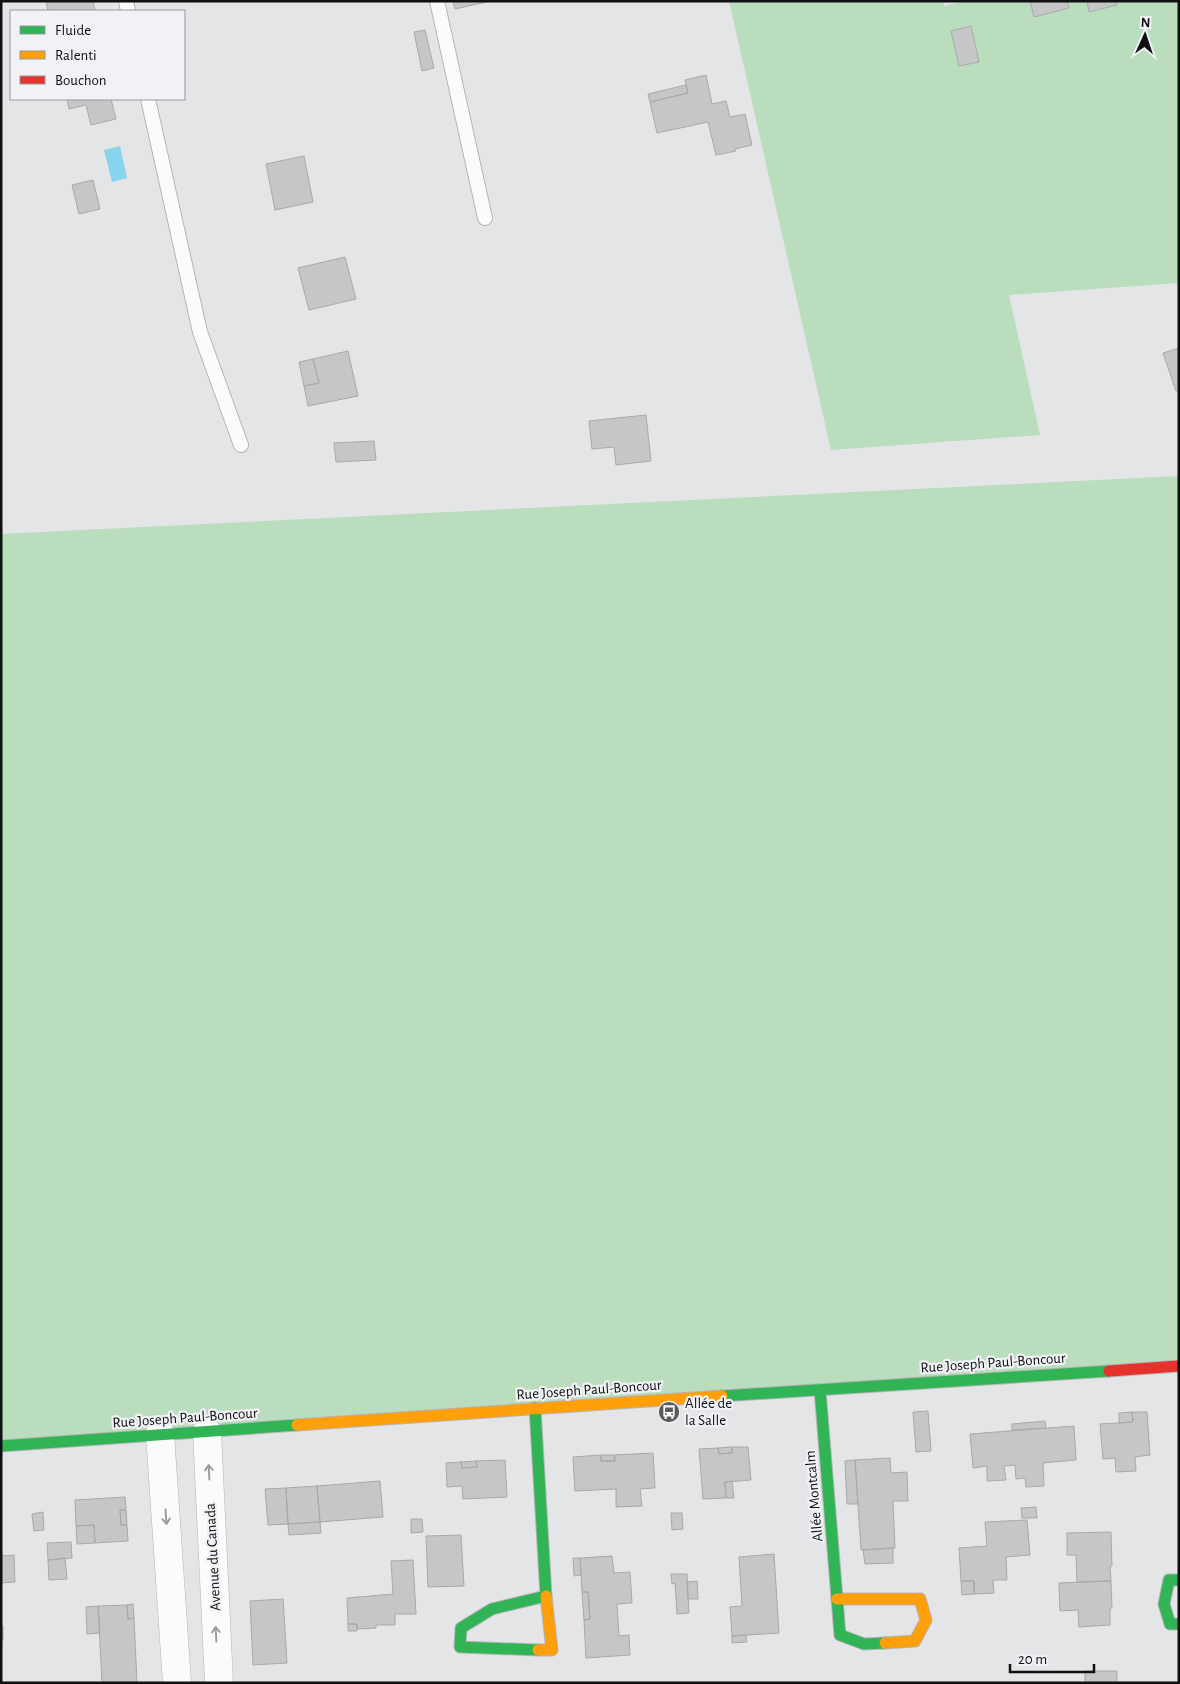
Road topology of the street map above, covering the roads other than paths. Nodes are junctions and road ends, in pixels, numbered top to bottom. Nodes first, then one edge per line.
1 (438, 1) edge
2 (148, 100) edge
3 (485, 218) dead end
4 (241, 445) dead end
5 (1179, 1366) edge
6 (820, 1390) junction
7 (535, 1408) junction
8 (207, 1432) junction
9 (160, 1434) junction
10 (1, 1446) edge
11 (1179, 1580) edge
12 (546, 1596) junction
13 (837, 1599) junction
14 (1179, 1624) edge
15 (177, 1683) edge
16 (219, 1683) edge

1 - 3 lane
2 - 4 lane
5 - 6 street, Rue Joseph Paul-Boncour
6 - 7 street, Rue Joseph Paul-Boncour
6 - 13 street, Allée Montcalm
7 - 8 street, Rue Joseph Paul-Boncour
7 - 12 street
8 - 9 street, Rue Joseph Paul-Boncour
16 -> 8 street, Avenue du Canada
9 - 10 street, Rue Joseph Paul-Boncour
9 -> 15 street
11 - 14 street
12 - 12 street
13 - 13 street, Allée Montcalm

